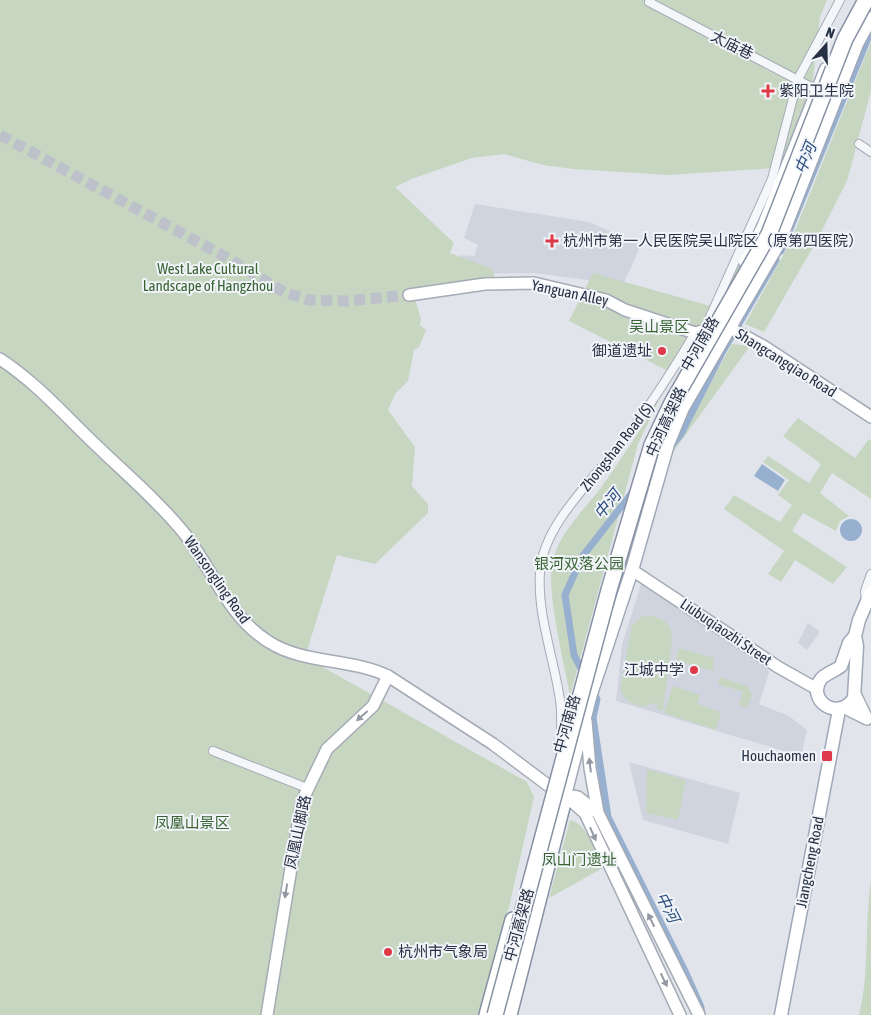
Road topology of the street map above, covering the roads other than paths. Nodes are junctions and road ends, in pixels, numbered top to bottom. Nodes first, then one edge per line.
1 (650, 0) edge
2 (840, 0) edge
3 (858, 0) edge
4 (866, 0) edge
5 (871, 6) edge
6 (871, 18) edge
7 (798, 80) junction
8 (817, 90) junction
9 (859, 144) dead end
10 (871, 152) edge
11 (409, 295) tunnel mouth
12 (710, 330) junction
13 (735, 330) junction
14 (695, 333) junction
15 (0, 359) edge
16 (871, 417) edge
17 (634, 572) junction
18 (871, 574) edge
19 (869, 597) edge
20 (855, 636) junction
21 (833, 672) junction
22 (388, 676) junction
23 (817, 689) junction
24 (855, 690) junction
25 (842, 709) junction
26 (586, 717) junction
27 (869, 721) edge
28 (561, 745) junction
29 (213, 751) dead end
30 (549, 786) junction
31 (307, 788) junction
32 (565, 795) junction
33 (598, 813) junction
34 (696, 1014) edge
35 (267, 1015) edge
36 (487, 1015) edge
37 (495, 1015) edge
38 (502, 1015) edge
39 (509, 1015) edge
40 (680, 1015) edge
41 (782, 1015) edge

1 - 7 street, 太庙巷
2 - 7 street, Zhongshan Road (S)
3 - 8 main road, 中河南路
4 - 37 highway, 中河高架路, bridge
5 - 38 highway, 中河高架路
6 - 13 main road, 中河南路
7 - 8 street, 太庙巷
7 - 14 street, Zhongshan Road (S)
8 - 12 main road, 中河南路
9 - 10 street
11 - 14 street, Yanguan Alley
12 - 13 street, Shangcangqiao Road
12 - 14 street, Shangcangqiao Road
12 - 28 main road, 中河南路
13 - 16 street, Shangcangqiao Road
13 - 17 main road, 中河南路
14 - 28 street, Zhongshan Road (S)
15 - 22 street, Wansongling Road
17 - 23 street, Liubuqiaozhi Street
17 - 26 main road, 中河南路
18 - 19 street
19 - 20 main road
20 - 21 main road
20 - 24 main road
21 - 23 main road
21 - 24 main road
22 - 30 street, Wansongling Road
22 -> 31 street, 凤凰山脚路
23 - 25 main road
24 - 25 main road, Jiangcheng Road
24 - 27 street
25 - 27 street
25 - 41 main road, Jiangcheng Road
26 - 32 main road, 中河南路
33 -> 26 street, 中河南路
28 - 30 main road, 中河南路
29 - 31 street
30 - 32 street, Wansongling Road
30 - 36 highway
31 -> 35 street, 凤凰山脚路
32 - 33 street
32 - 39 highway
32 -> 40 street
34 -> 33 street, 中河南路

